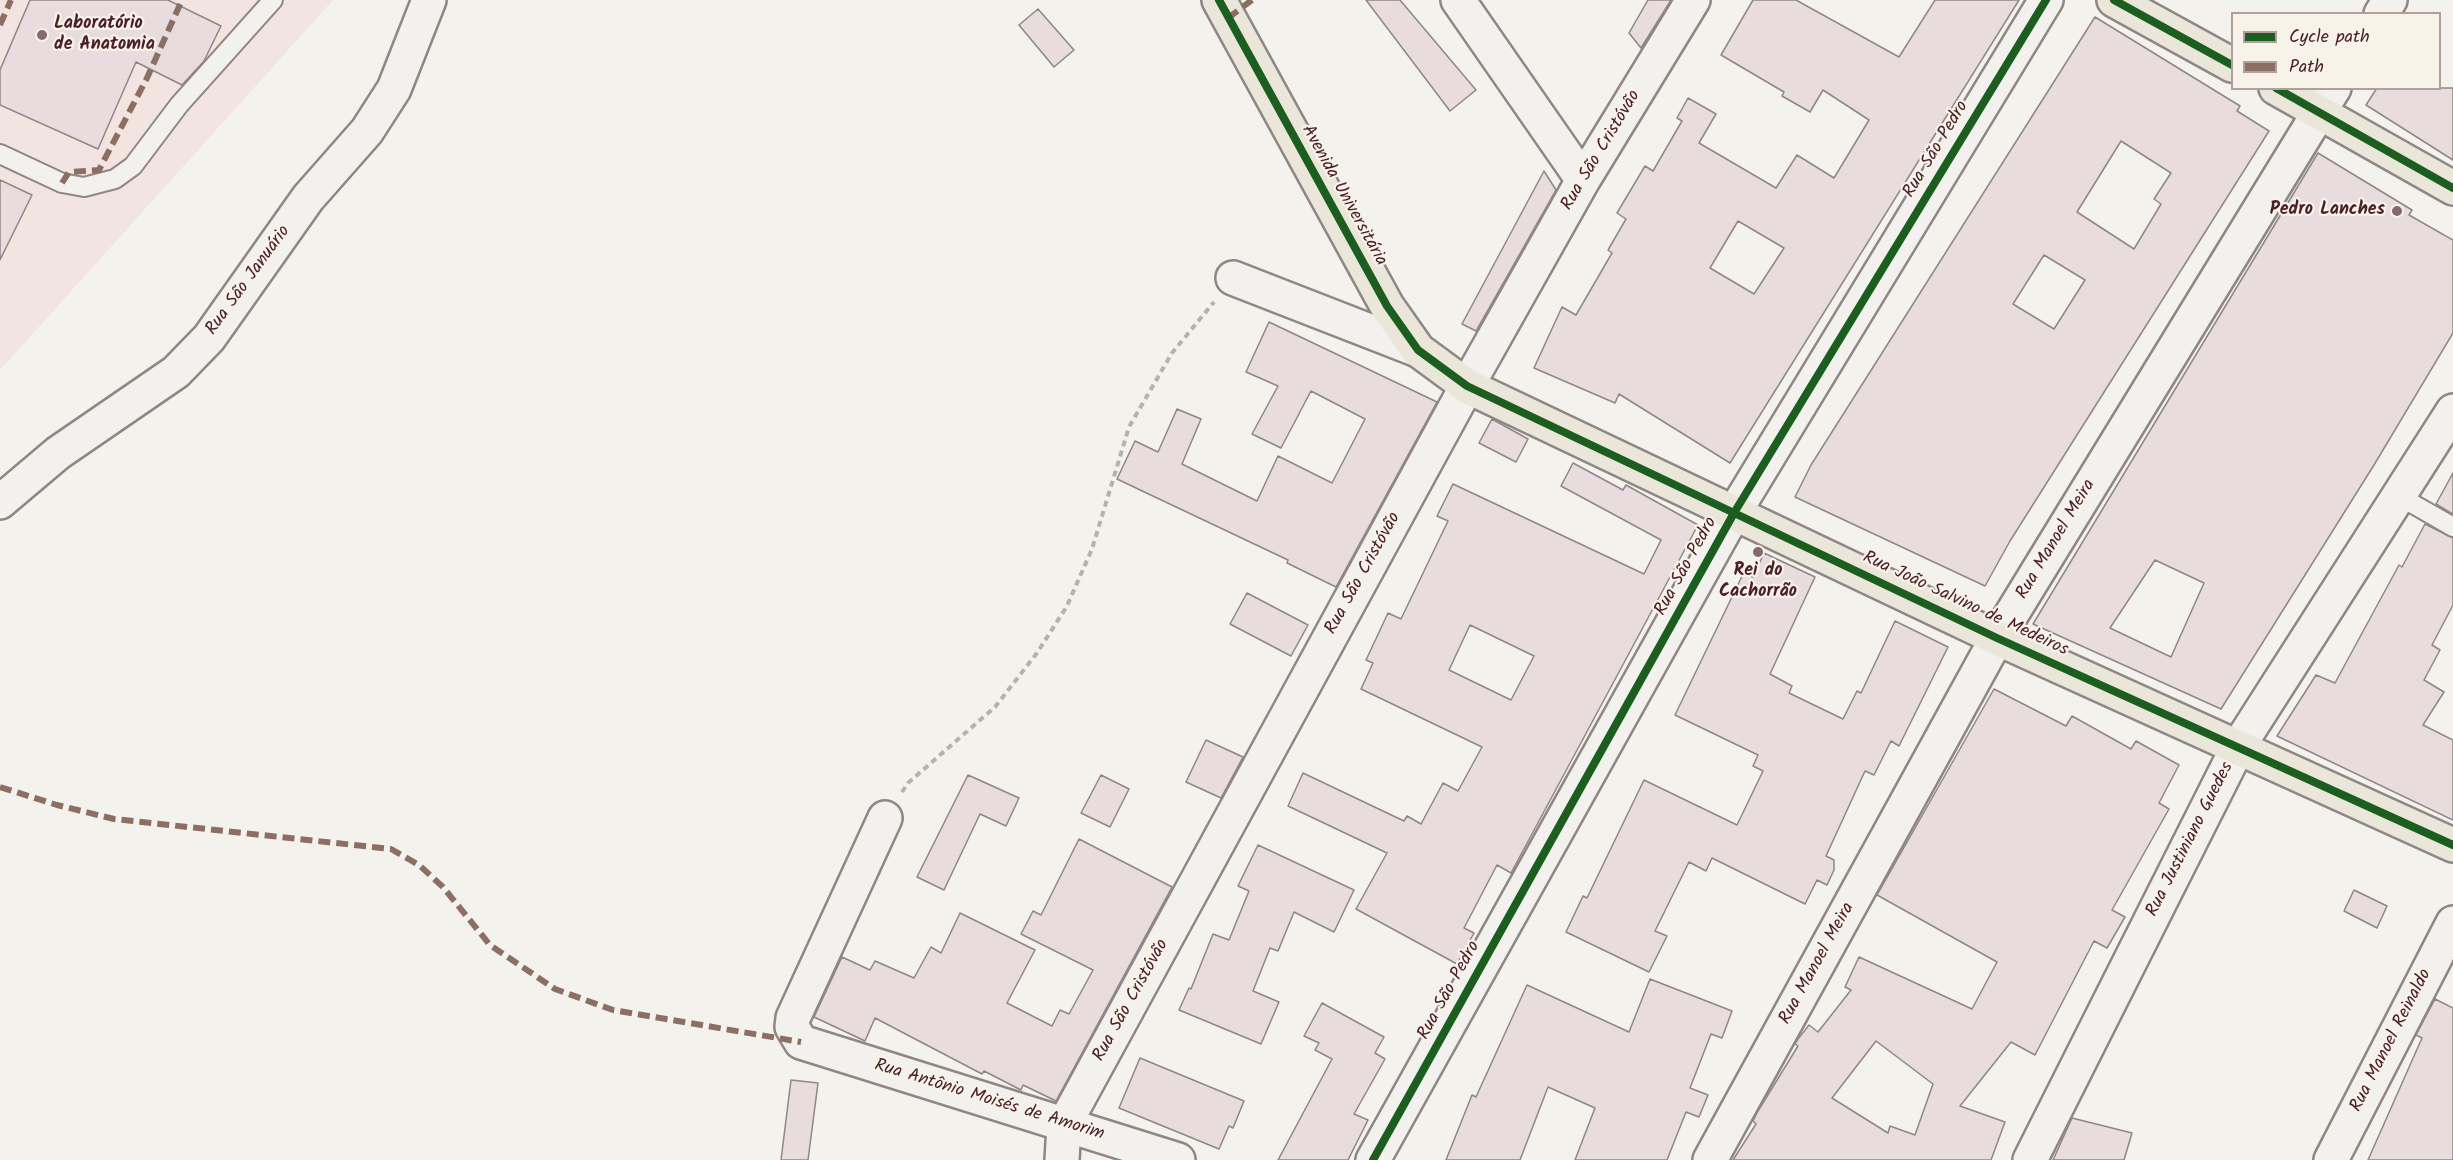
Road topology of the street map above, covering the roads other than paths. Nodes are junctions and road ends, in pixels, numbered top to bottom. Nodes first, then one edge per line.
1 (273, 0) edge
2 (429, 0) edge
3 (1219, 0) edge
4 (1458, 0) edge
5 (1693, 0) edge
6 (2046, 0) edge
7 (2114, 0) edge
8 (2231, 64) edge
9 (2284, 90) edge
10 (2326, 100) edge
11 (0, 154) edge
12 (1583, 180) junction
13 (2453, 188) edge
14 (1233, 278) road end
15 (1418, 350) junction
16 (1467, 386) junction
17 (2453, 411) edge
18 (2399, 496) junction
19 (0, 502) edge
20 (1734, 513) junction
21 (2453, 527) edge
22 (1997, 638) junction
23 (2238, 747) junction
24 (885, 818) road end
25 (2453, 845) edge
26 (2453, 923) edge
27 (1064, 1125) junction
28 (1062, 1160) edge
29 (1178, 1160) edge
30 (1373, 1160) edge
31 (1710, 1160) edge
32 (2030, 1160) edge
33 (2331, 1160) edge

1 - 11 lane
2 - 19 street, Rua São Januário
3 - 15 main road, Avenida Universitária
4 - 12 street
5 - 12 street, Rua São Cristóvão
6 - 20 street, Rua São Pedro
7 - 8 main road
9 - 10 main road
10 - 13 main road
10 - 22 street, Rua Manoel Meira
12 - 16 street, Rua São Cristóvão
14 - 15 street
15 - 16 main road, Avenida Universitária
16 - 20 main road, Rua João Salvino de Medeiros
16 - 27 street, Rua São Cristóvão
17 - 18 street, Rua Justiniano Guedes
18 - 21 lane
18 - 23 street, Rua Justiniano Guedes
20 - 22 main road, Rua João Salvino de Medeiros
20 - 30 street, Rua São Pedro
22 - 23 main road, Rua João Salvino de Medeiros
22 - 31 street, Rua Manoel Meira
23 - 25 main road, Rua João Salvino de Medeiros
23 - 32 street, Rua Justiniano Guedes
24 - 27 street, Rua Antônio Moisés de Amorim
26 - 33 street, Rua Manoel Reinaldo
27 - 28 street, Rua São Cristóvão
27 - 29 street, Rua Antônio Moisés de Amorim

